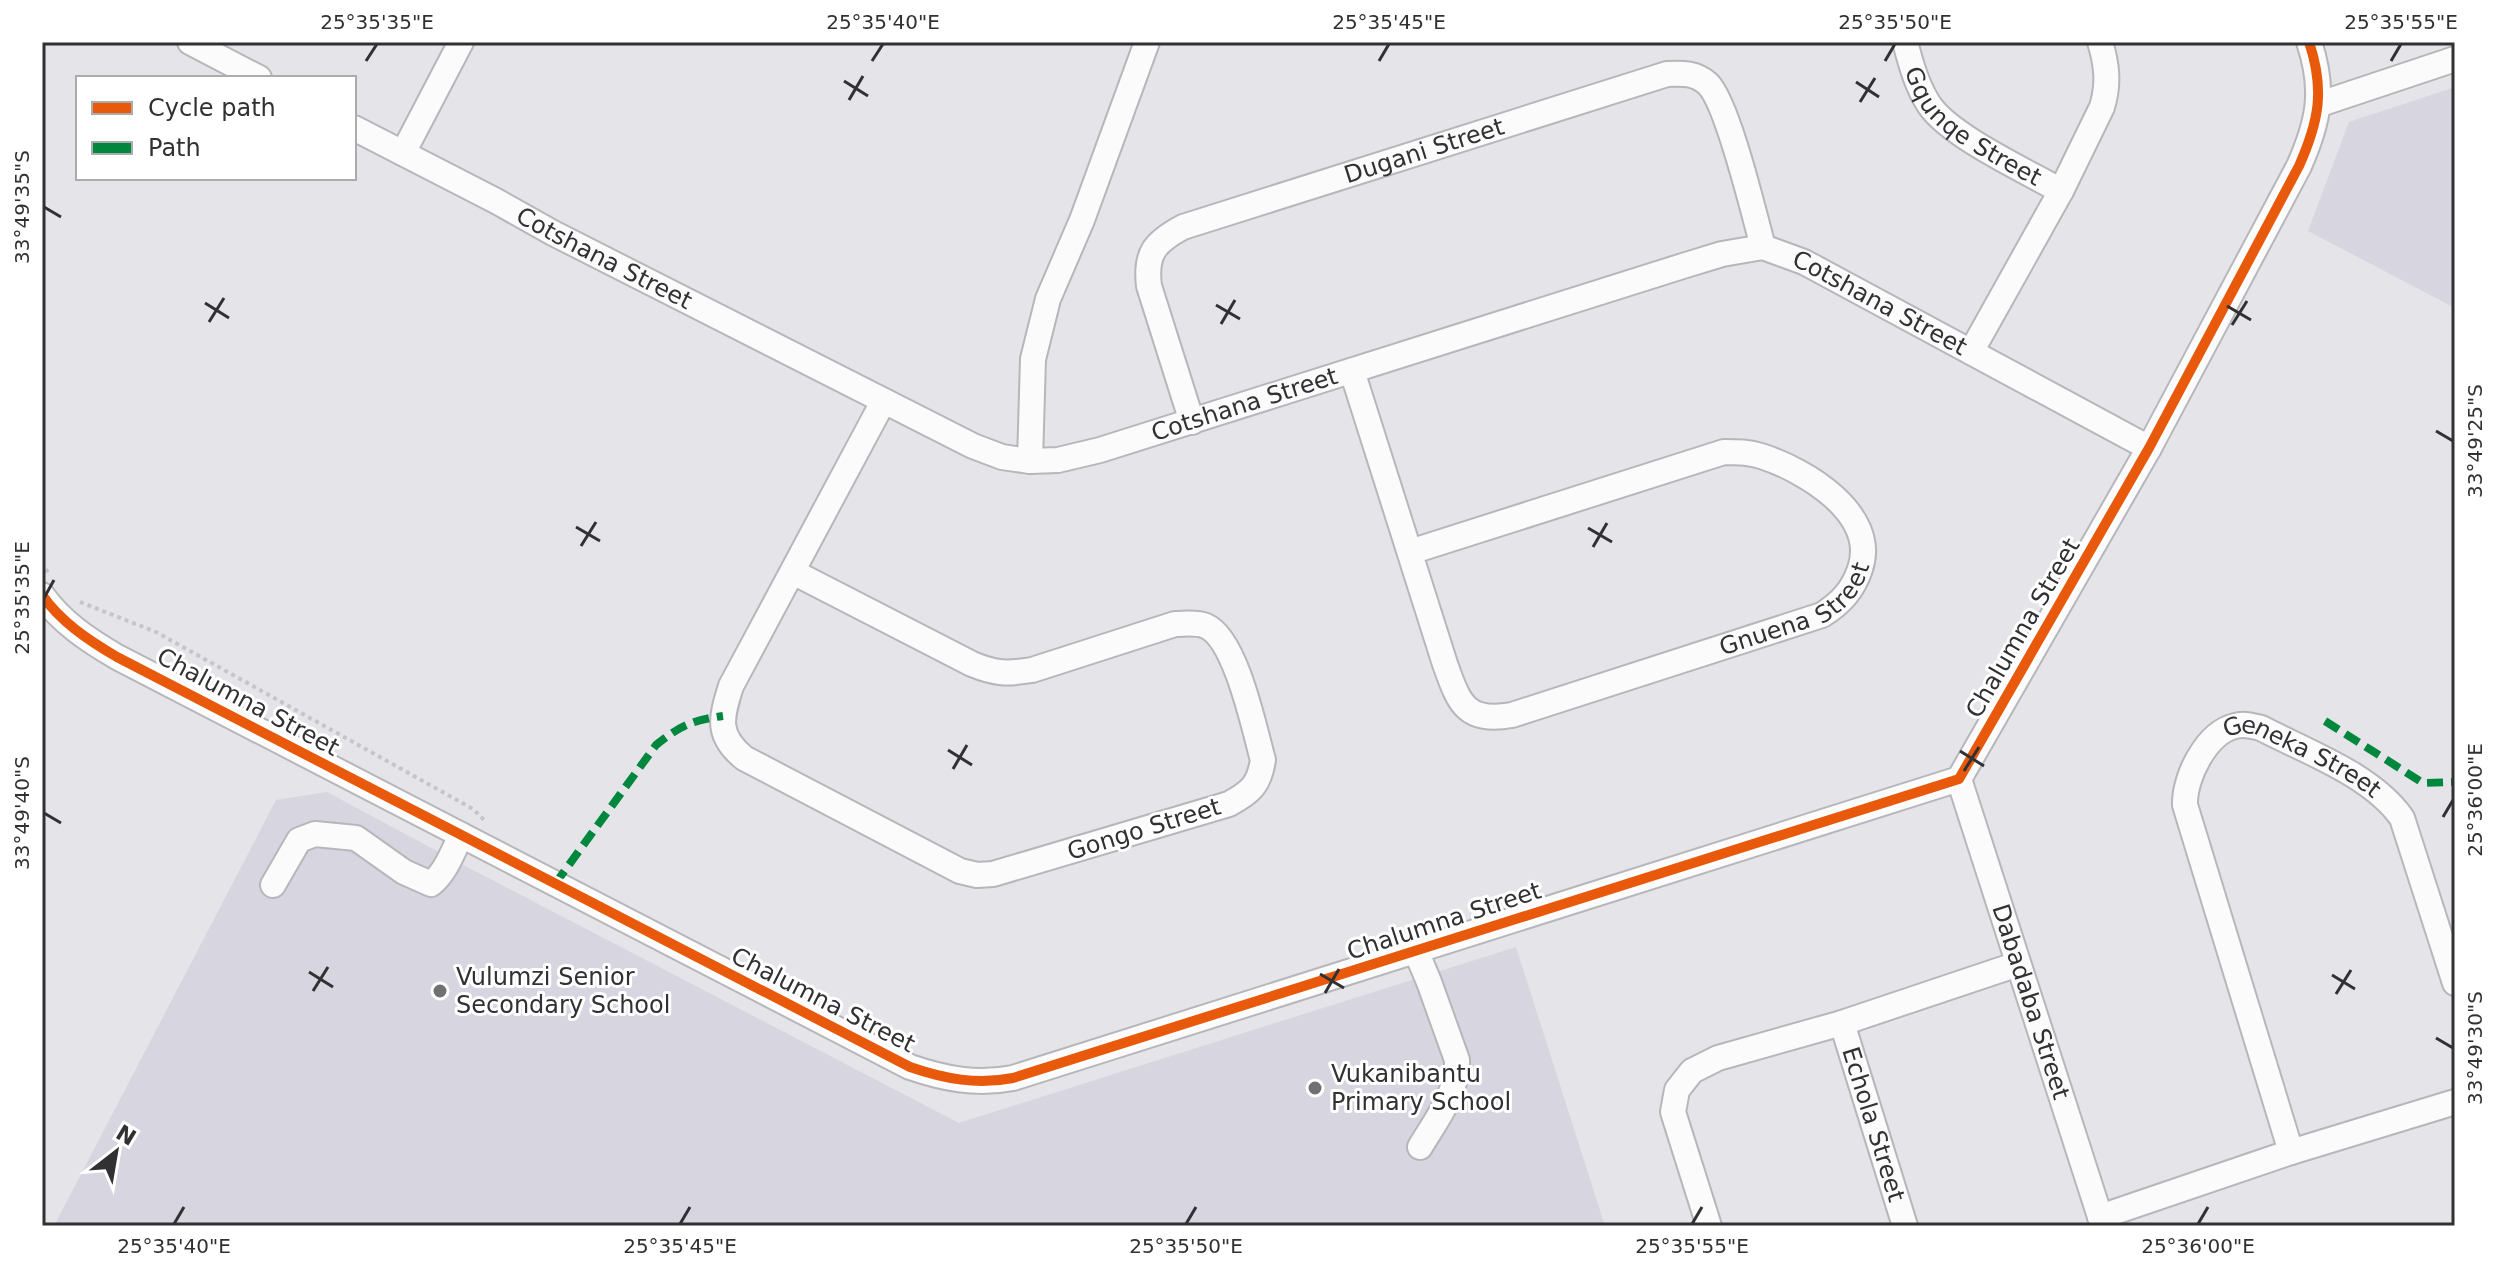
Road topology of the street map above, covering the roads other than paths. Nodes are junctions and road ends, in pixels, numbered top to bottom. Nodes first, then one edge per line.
1 (461, 42) edge
2 (1147, 42) edge
3 (1905, 42) edge
4 (2100, 42) edge
5 (2309, 42) edge
6 (193, 43) edge
7 (2455, 59) edge
8 (255, 76) edge
9 (2320, 104) junction
10 (356, 129) edge
11 (403, 153) junction
12 (2061, 191) junction
13 (1763, 247) junction
14 (1971, 352) junction
15 (1352, 371) junction
16 (883, 402) junction
17 (1192, 422) junction
18 (2149, 448) junction
19 (1030, 461) junction
20 (1410, 552) junction
21 (793, 572) junction
22 (46, 585) edge
23 (1959, 779) junction
24 (471, 840) junction
25 (273, 885) dead end
26 (1416, 951) junction
27 (2018, 964) junction
28 (2455, 983) edge
29 (1842, 1023) junction
30 (2455, 1102) edge
31 (1420, 1147) dead end
32 (2291, 1152) junction
33 (2101, 1222) edge
34 (1709, 1226) edge
35 (1905, 1226) edge

1 - 11 street
2 - 19 street
3 - 12 street, Gqunqe Street
4 - 12 street, Gqunqe Street
5 - 9 street, Chalumna Street
6 - 8 street
7 - 9 street
9 - 18 street, Chalumna Street
10 - 11 street, Cotshana Street
11 - 16 street, Cotshana Street
12 - 14 street, Gqunqe Street
13 - 14 street, Cotshana Street
13 - 15 street, Cotshana Street
13 - 17 street, Dugani Street
14 - 18 street, Cotshana Street
15 - 17 street, Cotshana Street
15 - 20 street, Gnuena Street
16 - 19 street, Cotshana Street
16 - 21 street, Gongo Street
17 - 19 street, Cotshana Street
18 - 23 street, Chalumna Street
20 - 20 street, Gnuena Street
21 - 21 street, Gongo Street
22 - 24 street, Chalumna Street
23 - 26 street, Chalumna Street
23 - 27 street, Dabadaba Street
24 - 25 street
24 - 26 street, Chalumna Street
26 - 31 street
27 - 29 street, Echola Street
27 - 33 street, Dabadaba Street
28 - 32 street, Geneka Street
29 - 34 street, Echola Street
29 - 35 street, Echola Street
30 - 32 street
32 - 33 street

